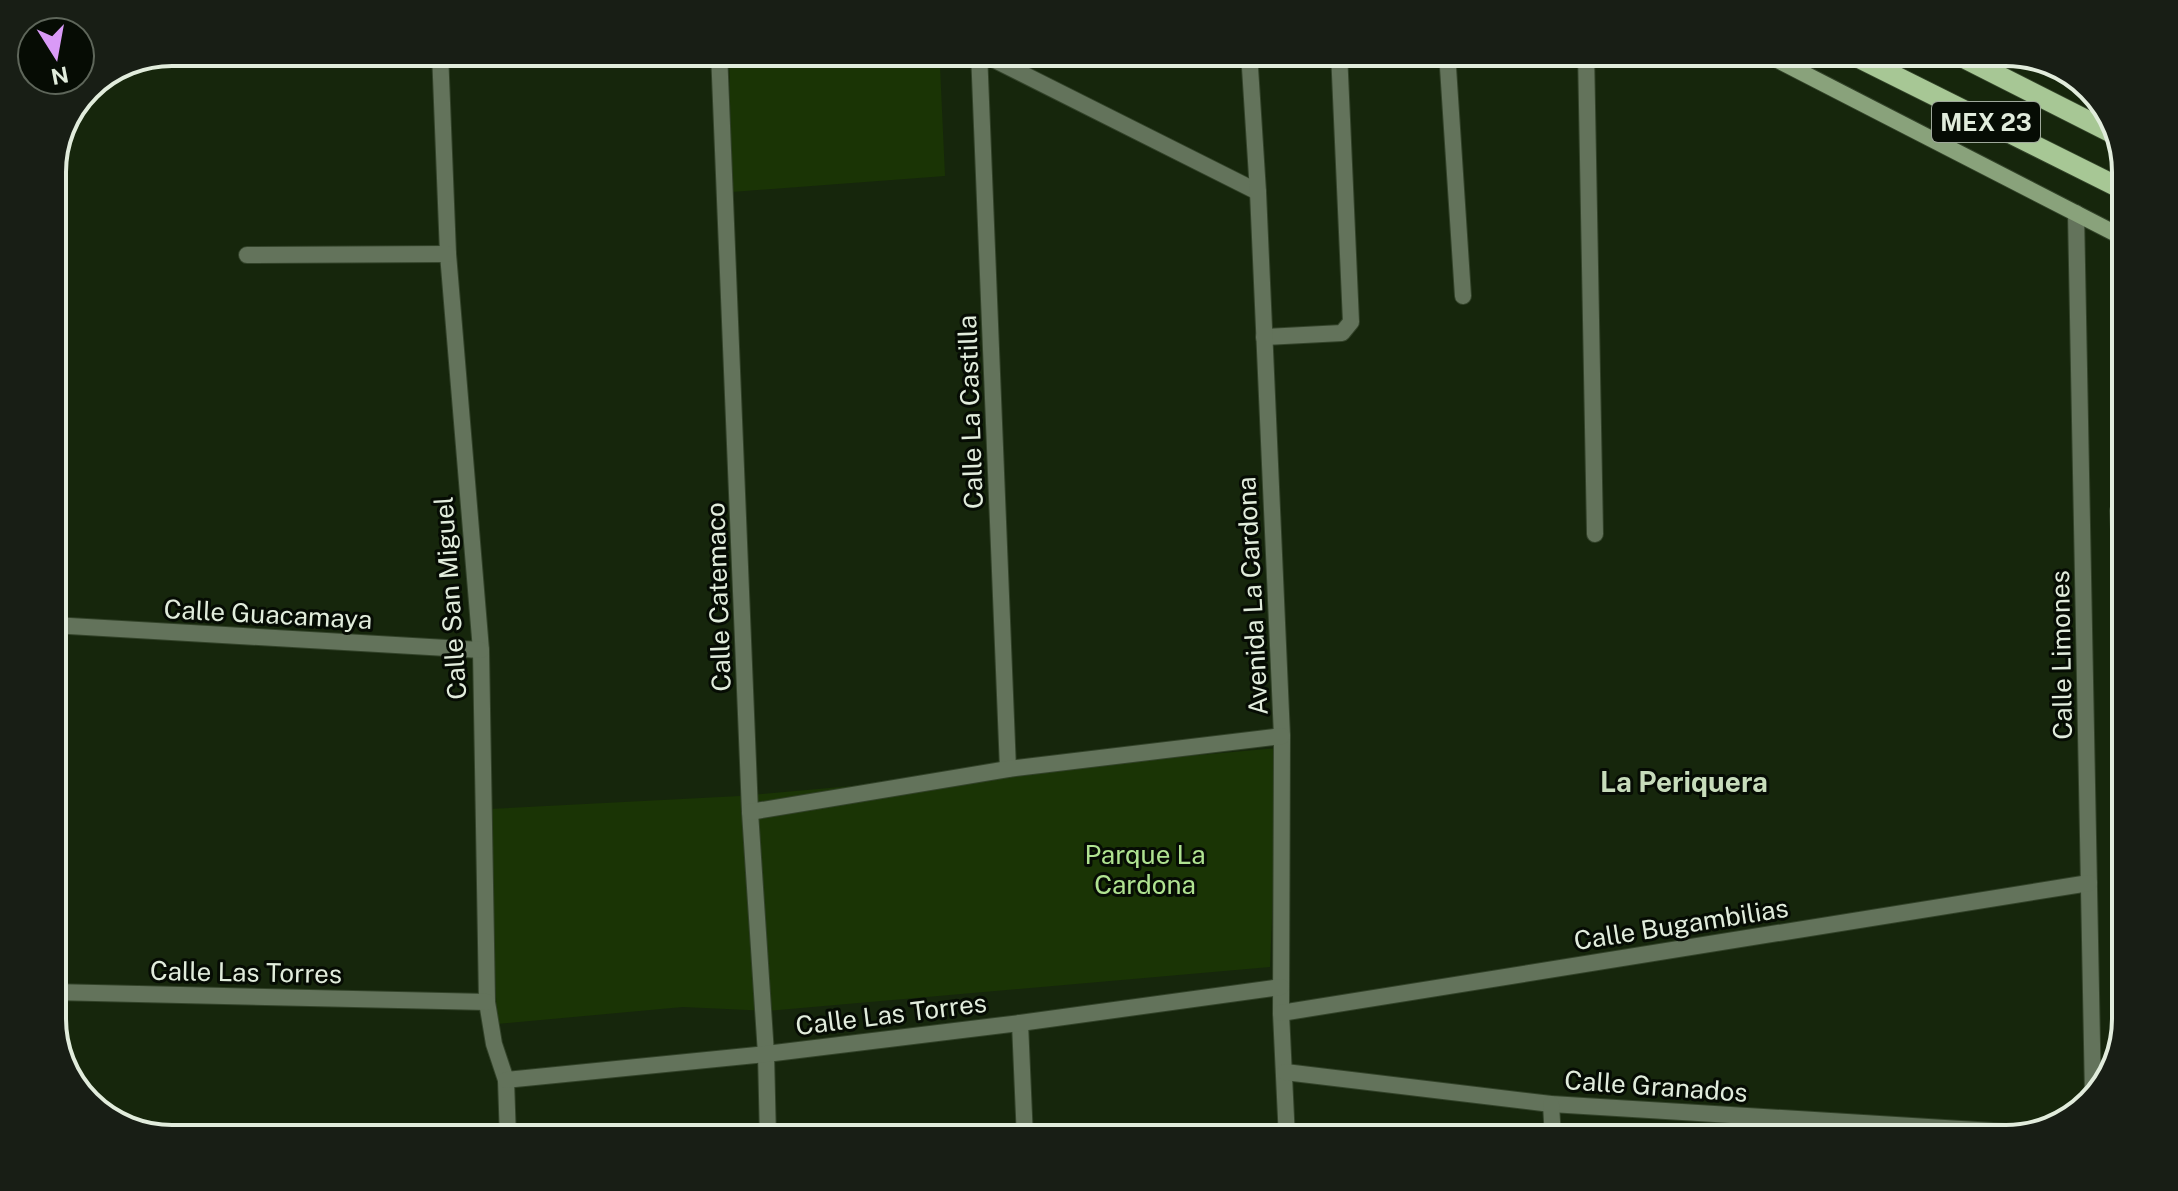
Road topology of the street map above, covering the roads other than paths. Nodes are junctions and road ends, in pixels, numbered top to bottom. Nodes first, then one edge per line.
1 (441, 66) edge
2 (720, 66) edge
3 (980, 66) edge
4 (1007, 66) edge
5 (1250, 66) edge
6 (1340, 66) edge
7 (1448, 66) edge
8 (1586, 66) edge
9 (1789, 66) edge
10 (1875, 66) edge
11 (1980, 66) edge
12 (2102, 128) edge
13 (2112, 184) edge
14 (1258, 192) junction
15 (2076, 213) junction
16 (2112, 232) edge
17 (448, 254) junction
18 (247, 255) dead end
19 (1463, 296) dead end
20 (1264, 337) junction
21 (1595, 534) dead end
22 (66, 626) edge
23 (481, 650) junction
24 (1282, 736) junction
25 (1008, 769) junction
26 (750, 812) junction
27 (2089, 883) junction
28 (1281, 987) junction
29 (66, 992) edge
30 (487, 1002) junction
31 (1281, 1013) junction
32 (1020, 1023) junction
33 (766, 1054) junction
34 (1285, 1072) junction
35 (506, 1080) junction
36 (2093, 1080) edge
37 (1551, 1104) junction
38 (1827, 1121) junction
39 (508, 1125) edge
40 (768, 1125) edge
41 (1024, 1125) edge
42 (1287, 1125) edge
43 (1552, 1125) edge
44 (1827, 1125) edge
45 (1893, 1125) edge

1 - 17 street, Calle San Miguel
2 - 26 street, Calle Catemaco
3 - 25 street, Calle La Castilla
4 - 14 street
5 - 14 street, Avenida La Cardona
6 - 20 street
7 - 19 street
8 - 21 street
9 - 15 main road
10 - 13 main road, MEX 23
11 - 12 main road, MEX 23
14 - 20 street, Avenida La Cardona
15 - 16 main road
15 - 27 street, Calle Limones
17 - 18 street
17 - 23 street, Calle San Miguel
20 - 24 street, Avenida La Cardona
22 - 23 street, Calle Guacamaya
23 - 30 street, Calle San Miguel
24 - 25 street
24 - 28 street, Avenida La Cardona
25 - 26 street
26 - 33 street, Calle Catemaco
27 - 31 street, Calle Bugambilias
27 - 36 street, Calle Limones
28 - 31 street, Avenida La Cardona
28 - 32 street, Calle Las Torres
29 - 30 street, Calle Las Torres
30 - 35 street, Calle San Miguel
31 - 34 street, Avenida La Cardona
32 - 33 street, Calle Las Torres
32 - 41 street
33 - 35 street, Calle Las Torres
33 - 40 street, Calle Catemaco
34 - 37 street, Calle Granados
34 - 42 street, Avenida La Cardona
35 - 39 street, Calle San Miguel
37 - 38 street, Calle Granados
37 - 43 street
38 - 44 street
38 - 45 street, Calle Granados

